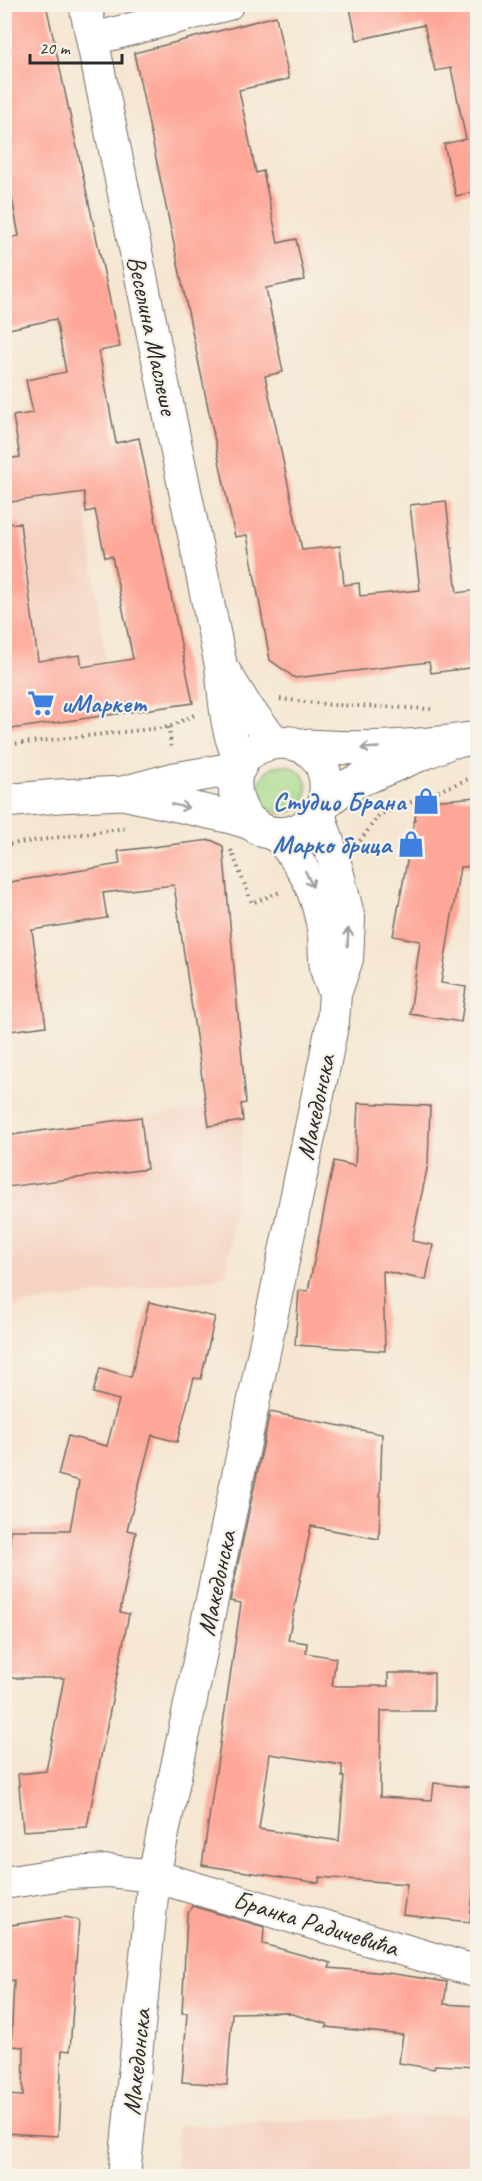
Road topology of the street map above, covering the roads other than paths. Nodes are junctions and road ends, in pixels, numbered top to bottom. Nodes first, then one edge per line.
1 (85, 4) edge
2 (228, 4) edge
3 (93, 39) junction
4 (221, 666) junction
5 (464, 740) edge
6 (287, 743) junction
7 (241, 766) junction
8 (123, 793) junction
9 (4, 801) edge
10 (321, 810) junction
11 (264, 829) junction
12 (336, 994) junction
13 (154, 1876) junction
14 (4, 1883) edge
15 (477, 1972) edge
16 (124, 2176) edge

1 - 3 street, Веселина Маслеше
2 - 3 street
3 - 4 street, Веселина Маслеше
4 - 6 street, Веселина Маслеше
4 - 7 street, Веселина Маслеше
5 -> 6 main road
5 - 10 main road
6 - 7 main road
6 - 10 main road
7 - 8 main road
7 - 11 main road
8 - 9 main road
8 -> 11 main road
10 - 11 main road
12 -> 10 street, Македонска
11 -> 12 street, Македонска
12 - 13 street, Македонска
13 - 14 street, Бранка Радичевића
13 - 15 street, Бранка Радичевића
13 - 16 street, Македонска

